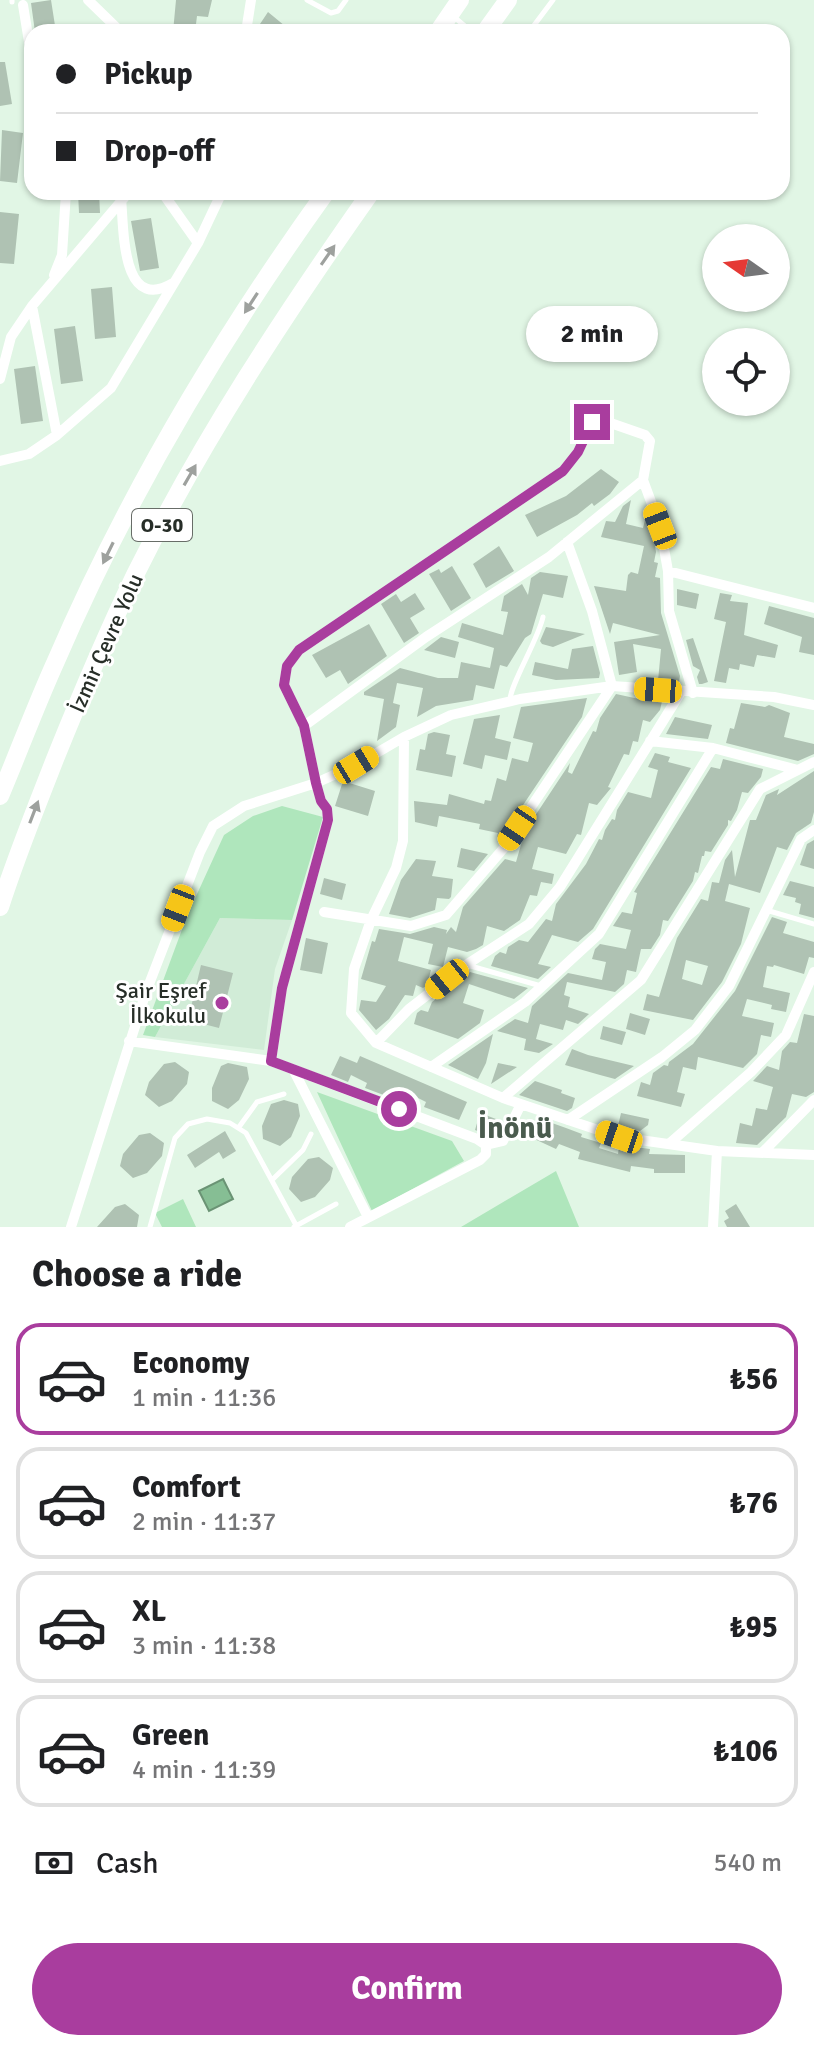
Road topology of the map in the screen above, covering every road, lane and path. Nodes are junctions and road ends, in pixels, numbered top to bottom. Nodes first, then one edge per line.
1 (88, 0) edge
2 (251, 0) edge
3 (307, 0) edge
4 (346, 0) edge
5 (508, 0) edge
6 (553, 0) edge
7 (16, 2) edge
8 (455, 7) edge
9 (107, 24) edge
10 (247, 24) edge
11 (443, 24) edge
12 (467, 24) edge
13 (491, 24) edge
14 (535, 24) edge
15 (24, 27) edge
16 (65, 200) edge
17 (119, 200) edge
18 (121, 200) edge
19 (168, 200) edge
20 (218, 200) edge
21 (321, 200) edge
22 (367, 200) edge
23 (198, 243) junction
24 (175, 282) junction
25 (51, 284) junction
26 (32, 306) junction
27 (0, 379) edge
28 (57, 435) junction
29 (0, 461) edge
30 (643, 480) junction
31 (567, 542) junction
32 (668, 571) junction
33 (814, 608) edge
34 (543, 617) dead end
35 (612, 686) junction
36 (687, 693) junction
37 (511, 701) junction
38 (814, 705) edge
39 (304, 726) junction
40 (404, 737) junction
41 (650, 741) junction
42 (713, 748) junction
43 (814, 762) edge
44 (798, 770) junction
45 (316, 783) junction
46 (0, 796) edge
47 (814, 830) edge
48 (0, 907) edge
49 (766, 910) junction
50 (324, 912) dead end
51 (371, 920) junction
52 (814, 924) edge
53 (466, 965) junction
54 (814, 972) edge
55 (542, 986) junction
56 (129, 1041) junction
57 (376, 1043) junction
58 (271, 1061) junction
59 (431, 1067) junction
60 (293, 1069) junction
61 (284, 1094) dead end
62 (503, 1098) junction
63 (814, 1100) edge
64 (521, 1104) junction
65 (568, 1120) junction
66 (239, 1127) junction
67 (311, 1134) dead end
68 (670, 1143) junction
69 (486, 1145) junction
70 (717, 1151) junction
71 (763, 1152) junction
72 (814, 1155) edge
73 (272, 1180) junction
74 (336, 1204) dead end
75 (368, 1217) junction
76 (296, 1226) edge
77 (71, 1227) edge
78 (150, 1227) edge
79 (350, 1227) edge
80 (713, 1227) edge

1 - 9 street
2 - 10 street
3 - 4 lane
5 - 13 highway
6 - 14 lane
7 - 15 street
8 - 11 highway
8 - 12 lane
16 - 25 street
17 - 25 street
18 - 24 street
19 - 23 street
20 - 23 street
21 -> 46 highway, İzmir Çevre Yolu / O-30
48 -> 22 highway, İzmir Çevre Yolu / O-30
23 - 24 street
24 - 28 street
25 - 26 street
26 - 27 street
26 - 28 street
28 - 29 street
30 - 31 street
30 - 32 street
30 - 39 street
31 - 35 street
31 - 39 street
32 - 33 street
32 - 36 street
34 - 37 lane
35 - 36 street
35 - 37 street
35 - 51 street
36 - 38 street
36 - 41 street
37 - 40 street
39 - 45 street
40 - 45 street
40 - 51 street
41 - 42 street
41 - 53 street
42 - 44 street
42 - 55 street
43 - 44 street
44 - 62 street
45 - 56 street
45 - 58 street
47 - 49 street
49 - 52 lane
49 - 65 street
50 - 51 street
51 - 57 street
53 - 55 lane
53 - 57 street
54 - 68 street
55 - 59 street
56 - 58 street
56 - 77 street
57 - 59 street
58 - 60 street
59 - 62 street
60 - 69 street
60 - 75 street
61 - 66 lane
62 - 64 street
63 - 71 street
64 - 65 street
64 - 69 street
65 - 68 street
66 - 73 lane
66 - 78 lane
67 - 73 lane
68 - 70 street
69 - 75 street
70 - 71 street
70 - 80 street
71 - 72 street
73 - 76 lane
74 - 76 lane
75 - 79 street

